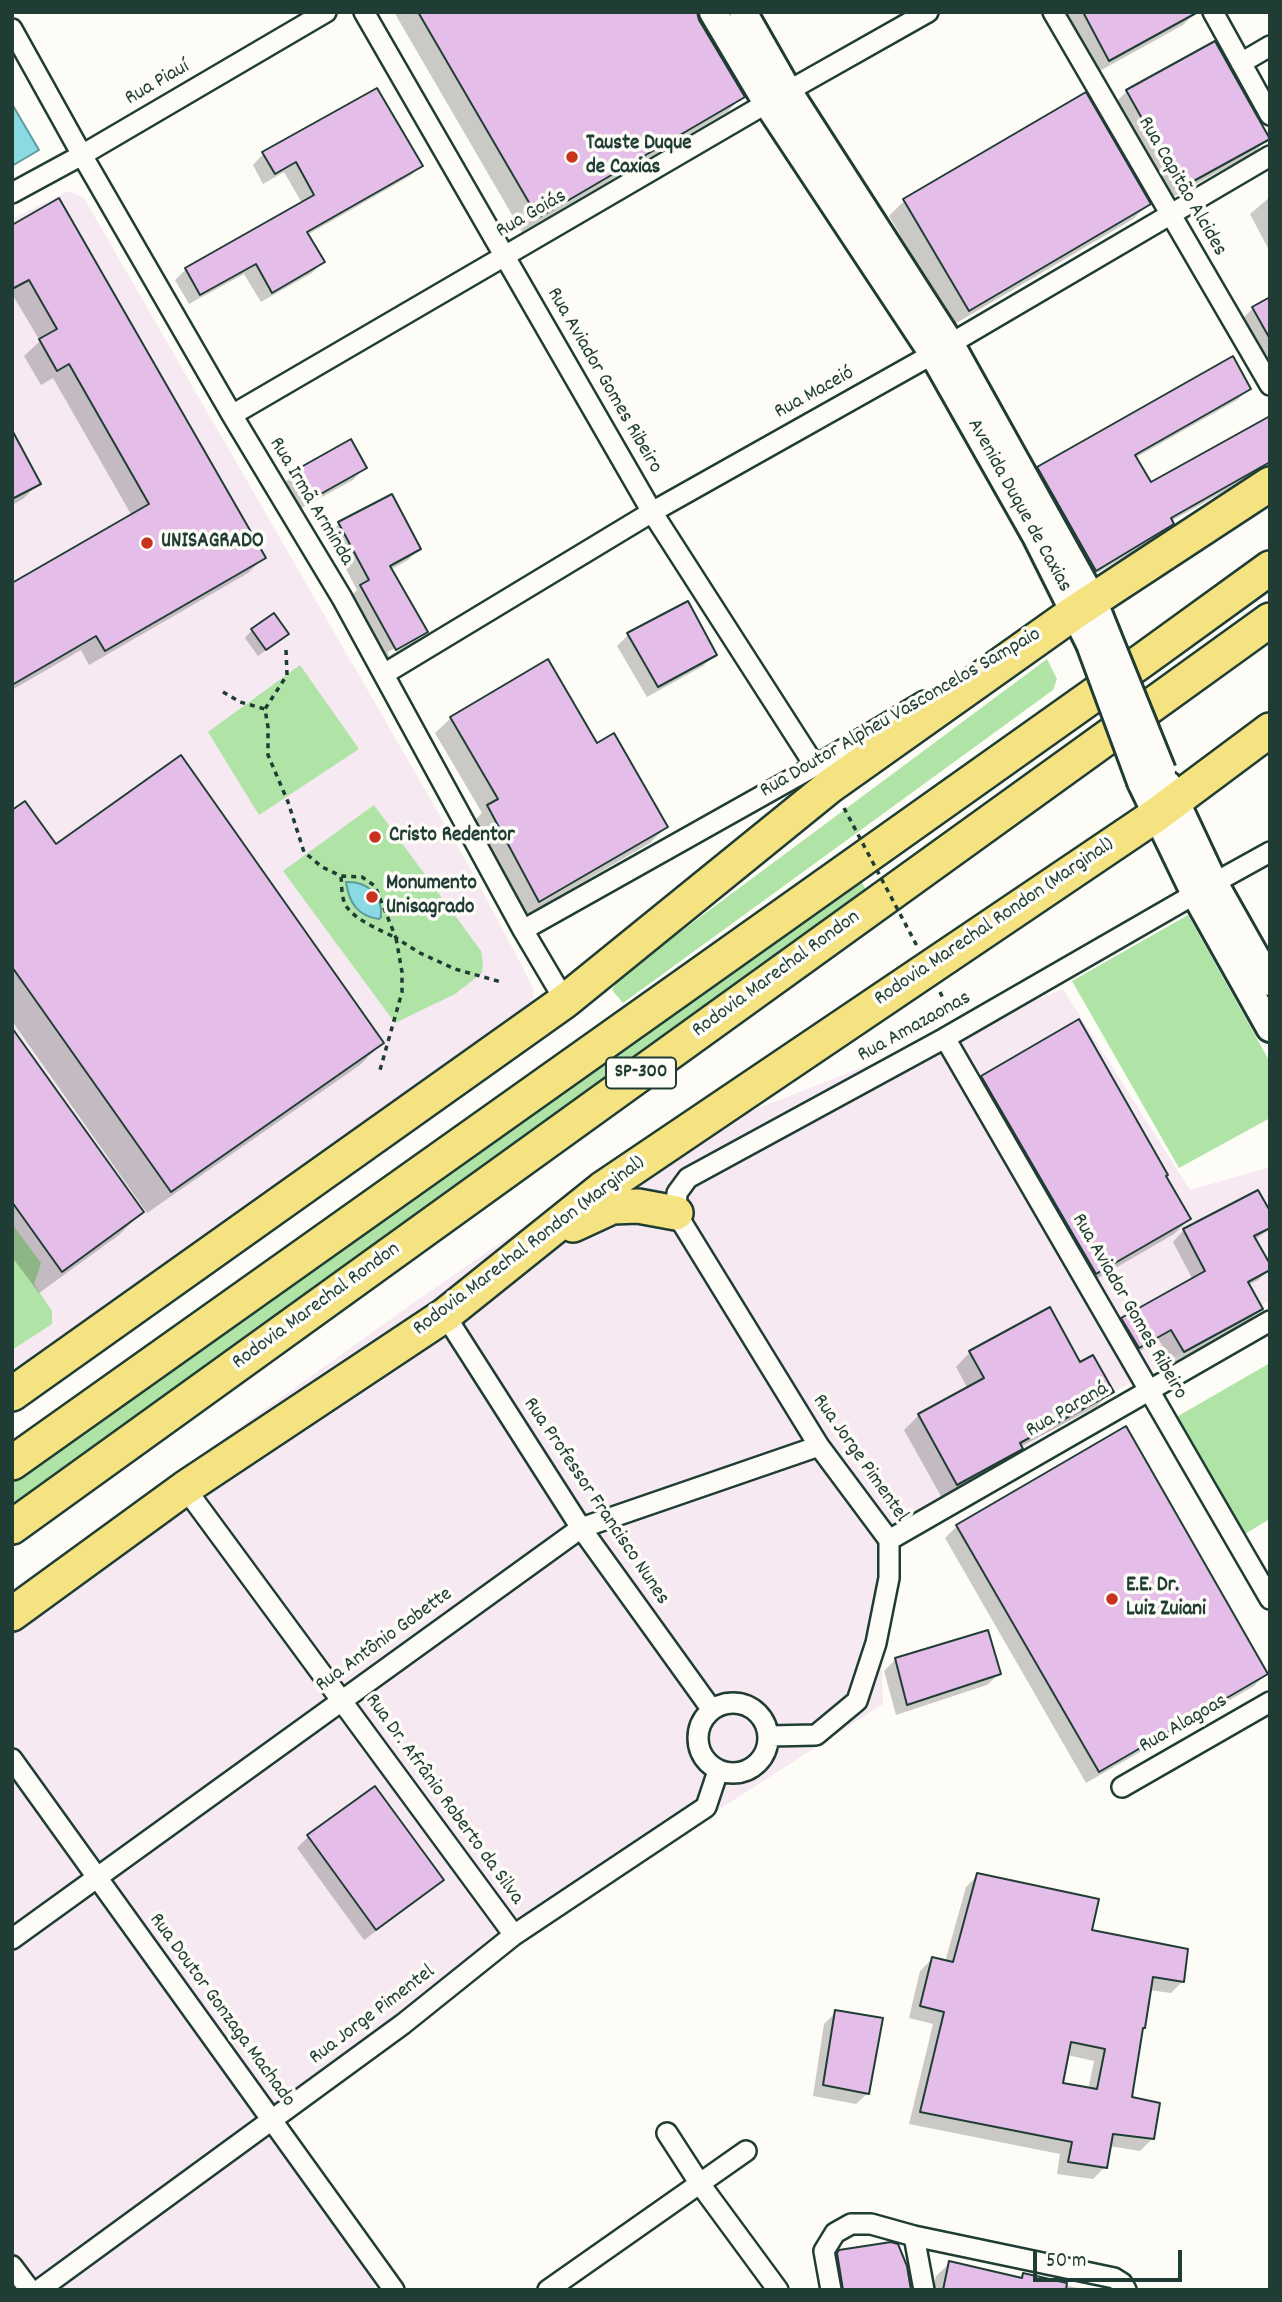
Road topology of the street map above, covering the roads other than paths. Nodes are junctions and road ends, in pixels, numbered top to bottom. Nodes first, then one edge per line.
1 (326, 12) edge
2 (364, 12) edge
3 (713, 12) edge
4 (743, 12) edge
5 (928, 12) edge
6 (1053, 12) edge
7 (1220, 15) edge
8 (12, 29) edge
9 (1270, 46) edge
10 (1241, 63) junction
11 (778, 97) junction
12 (1270, 114) edge
13 (82, 155) junction
14 (1270, 156) edge
15 (12, 193) edge
16 (1170, 214) junction
17 (504, 257) junction
18 (942, 348) junction
19 (1270, 385) edge
20 (232, 415) junction
21 (1270, 484) edge
22 (652, 512) junction
23 (1270, 568) edge
24 (1084, 606) junction
25 (1270, 620) edge
26 (384, 674) junction
27 (1270, 730) edge
28 (815, 766) junction
29 (1165, 808) junction
30 (1270, 852) edge
31 (1204, 889) junction
32 (523, 930) junction
33 (1270, 982) edge
34 (565, 1001) junction
35 (1270, 1028) edge
36 (945, 1038) junction
37 (676, 1213) junction
38 (533, 1243) junction
39 (445, 1315) junction
40 (1270, 1321) edge
41 (1150, 1389) junction
42 (12, 1394) edge
43 (819, 1446) junction
44 (12, 1464) edge
45 (185, 1488) junction
46 (12, 1527) edge
47 (581, 1528) junction
48 (889, 1540) junction
49 (1270, 1599) edge
50 (12, 1614) edge
51 (341, 1700) junction
52 (1270, 1702) edge
53 (712, 1710) junction
54 (769, 1736) junction
55 (12, 1759) edge
56 (718, 1770) junction
57 (1122, 1787) dead end
58 (97, 1879) junction
59 (514, 1935) junction
60 (12, 1939) edge
61 (272, 2119) junction
62 (667, 2133) dead end
63 (746, 2151) dead end
64 (700, 2184) junction
65 (914, 2236) junction
66 (12, 2266) edge
67 (30, 2290) edge
68 (39, 2290) edge
69 (394, 2290) edge
70 (548, 2290) edge
71 (778, 2290) edge
72 (831, 2290) edge
73 (924, 2290) edge
74 (1126, 2290) edge

1 - 13 street, Rua Piauí
2 - 17 street, Rua Aviador Gomes Ribeiro
3 - 11 main road, Avenida Duque de Caxias
4 - 11 main road, Avenida Duque de Caxias
5 - 11 street, Rua Goiás
6 - 16 street, Rua Capitão Alcides
7 - 10 street
8 - 13 street, Rua Irmã Arminda
9 - 10 street
10 - 12 street
11 - 17 street, Rua Goiás
11 - 18 main road, Avenida Duque de Caxias
13 - 15 street, Rua Piauí
13 - 20 street, Rua Irmã Arminda
14 - 16 street, Rua Maceió
16 - 18 street, Rua Maceió
16 - 19 street, Rua Capitão Alcides
17 - 20 street, Rua Goiás
17 - 22 street, Rua Aviador Gomes Ribeiro
18 - 22 street, Rua Maceió
18 - 24 main road, Avenida Duque de Caxias
20 - 26 street, Rua Irmã Arminda
21 - 24 highway, Rua Doutor Alpheu Vasconcelos Sampaio
22 - 26 street, Rua Maceió
22 - 28 street, Rua Aviador Gomes Ribeiro
23 - 44 highway, Rodovia Marechal Rondon / SP-300
24 - 28 street, Rua Doutor Alpheu Vasconcelos Sampaio
24 - 29 main road, Avenida Duque de Caxias, bridge
24 - 34 highway
25 - 46 highway, Rodovia Marechal Rondon / SP-300
26 - 32 street, Rua Irmã Arminda
27 - 29 highway, Rodovia Marechal Rondon (Marginal)
28 - 32 street, Rua Doutor Alpheu Vasconcelos Sampaio
29 - 31 main road, Avenida Duque de Caxias
29 - 38 highway, Rodovia Marechal Rondon (Marginal)
30 - 31 street, Rua Amazaonas
31 - 33 main road, Avenida Duque de Caxias
31 - 35 main road, Avenida Duque de Caxias
31 - 36 street, Rua Amazaonas
32 - 34 street, Rua Irmã Arminda
34 - 42 highway
36 - 37 street, Rua Amazaonas
36 - 41 street, Rua Aviador Gomes Ribeiro
37 - 38 highway
37 - 43 street, Rua Jorge Pimentel
38 - 39 highway, Rodovia Marechal Rondon (Marginal)
39 - 45 highway, Rodovia Marechal Rondon (Marginal)
39 - 47 street, Rua Professor Francisco Nunes
40 - 41 street, Rua Paraná
41 - 48 street, Rua Paraná
41 - 49 street, Rua Aviador Gomes Ribeiro
43 - 47 street, Rua Antônio Gobette
43 - 48 street, Rua Jorge Pimentel
45 - 50 highway, Rodovia Marechal Rondon (Marginal)
45 - 51 street, Rua Dr. Afrânio Roberto da Silva
47 - 51 street, Rua Antônio Gobette
47 - 53 street, Rua Professor Francisco Nunes
48 - 54 street, Rua Jorge Pimentel
51 - 58 street, Rua Antônio Gobette
51 - 59 street, Rua Dr. Afrânio Roberto da Silva
52 - 57 street, Rua Alagoas
53 - 54 street
53 - 56 street
54 - 56 street
55 - 58 street, Rua Doutor Gonzaga Machado
56 - 59 street, Rua Jorge Pimentel
58 - 60 street, Rua Antônio Gobette
58 - 61 street, Rua Doutor Gonzaga Machado
59 - 61 street, Rua Jorge Pimentel
61 - 68 street, Rua Jorge Pimentel
61 - 69 street, Rua Doutor Gonzaga Machado
62 - 64 street
63 - 64 street
64 - 70 street
64 - 71 street
65 - 72 street
65 - 73 street
65 - 74 street
66 - 67 street

